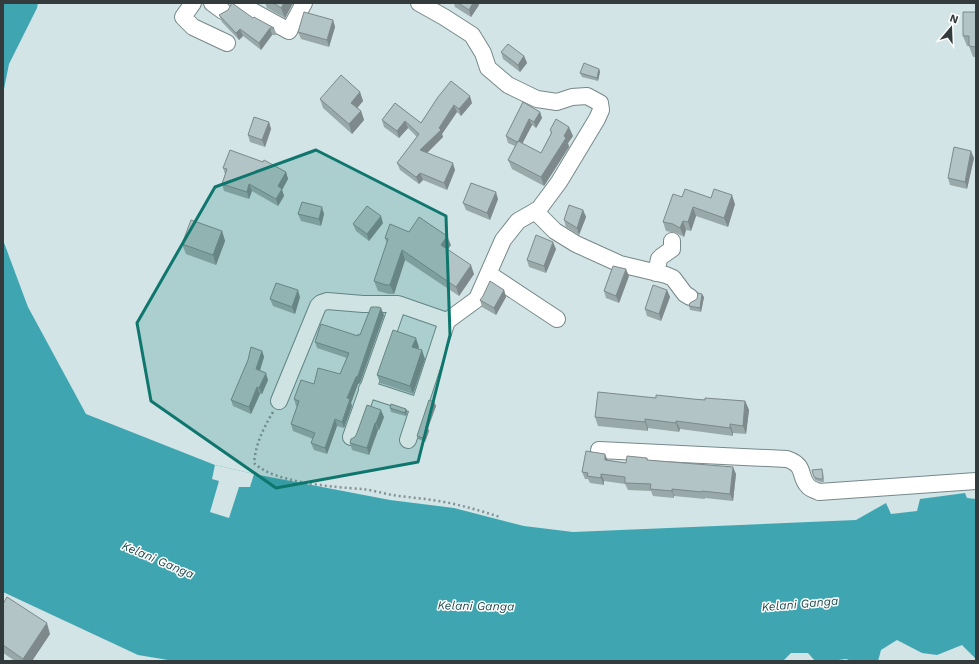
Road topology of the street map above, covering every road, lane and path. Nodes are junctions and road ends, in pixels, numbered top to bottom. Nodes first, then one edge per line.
1 (193, 3) edge
2 (242, 3) edge
3 (304, 3) edge
4 (419, 3) edge
5 (227, 43) dead end
6 (535, 211) junction
7 (672, 241) dead end
8 (656, 273) junction
9 (489, 274) junction
10 (690, 297) dead end
11 (398, 304) junction
12 (557, 318) dead end
13 (447, 321) junction
14 (367, 389) junction
15 (279, 401) joint
16 (419, 406) junction
17 (351, 437) edge
18 (408, 440) dead end
19 (600, 450) dead end
20 (976, 482) edge
21 (500, 517) dead end

1 - 5 street
2 - 3 street
4 - 6 street
6 - 8 street
6 - 9 street
7 - 8 street
8 - 10 street
9 - 12 street
9 - 13 street
11 - 13 street
11 - 14 street
11 - 15 street
13 - 16 street
14 - 16 street
14 - 17 street
15 - 21 path
16 - 18 street
19 - 20 street

